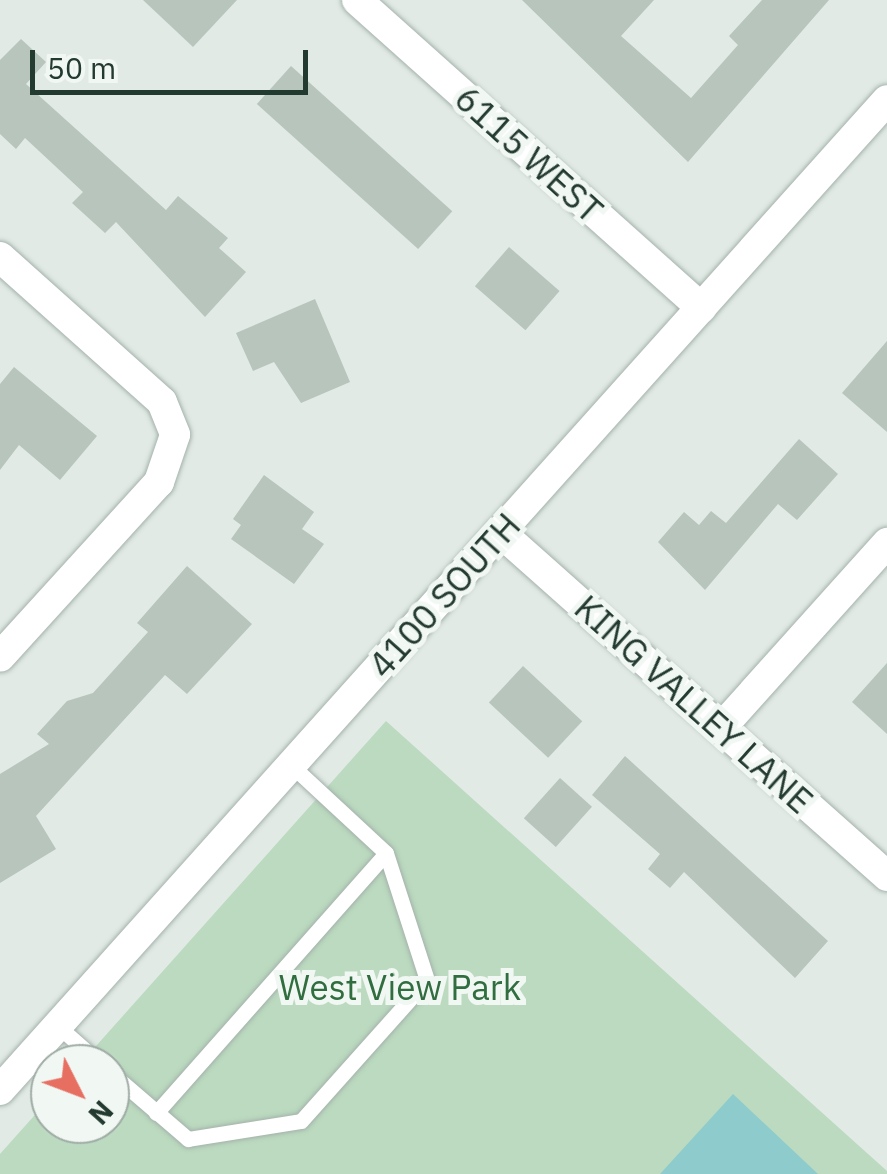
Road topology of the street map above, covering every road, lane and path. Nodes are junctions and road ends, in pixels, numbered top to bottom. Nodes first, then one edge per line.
1 (356, 0) edge
2 (887, 100) edge
3 (0, 256) edge
4 (700, 308) junction
5 (500, 532) junction
6 (887, 543) edge
7 (0, 657) edge
8 (720, 728) junction
9 (291, 765) junction
10 (386, 854) junction
11 (887, 876) edge
12 (58, 1026) junction
13 (78, 1044) edge
14 (0, 1090) edge
15 (130, 1090) edge
16 (156, 1113) junction

1 - 4 street, 6115 WEST
2 - 4 street, 4100 SOUTH
3 - 7 street
4 - 5 street, 4100 SOUTH
5 - 8 street, KING VALLEY LANE
5 - 9 street, 4100 SOUTH
6 - 8 street
8 - 11 street, KING VALLEY LANE
9 - 10 lane
9 - 12 street, 4100 SOUTH
10 - 16 lane
10 - 16 lane
12 - 13 lane
12 - 14 street, 4100 SOUTH
15 - 16 lane

